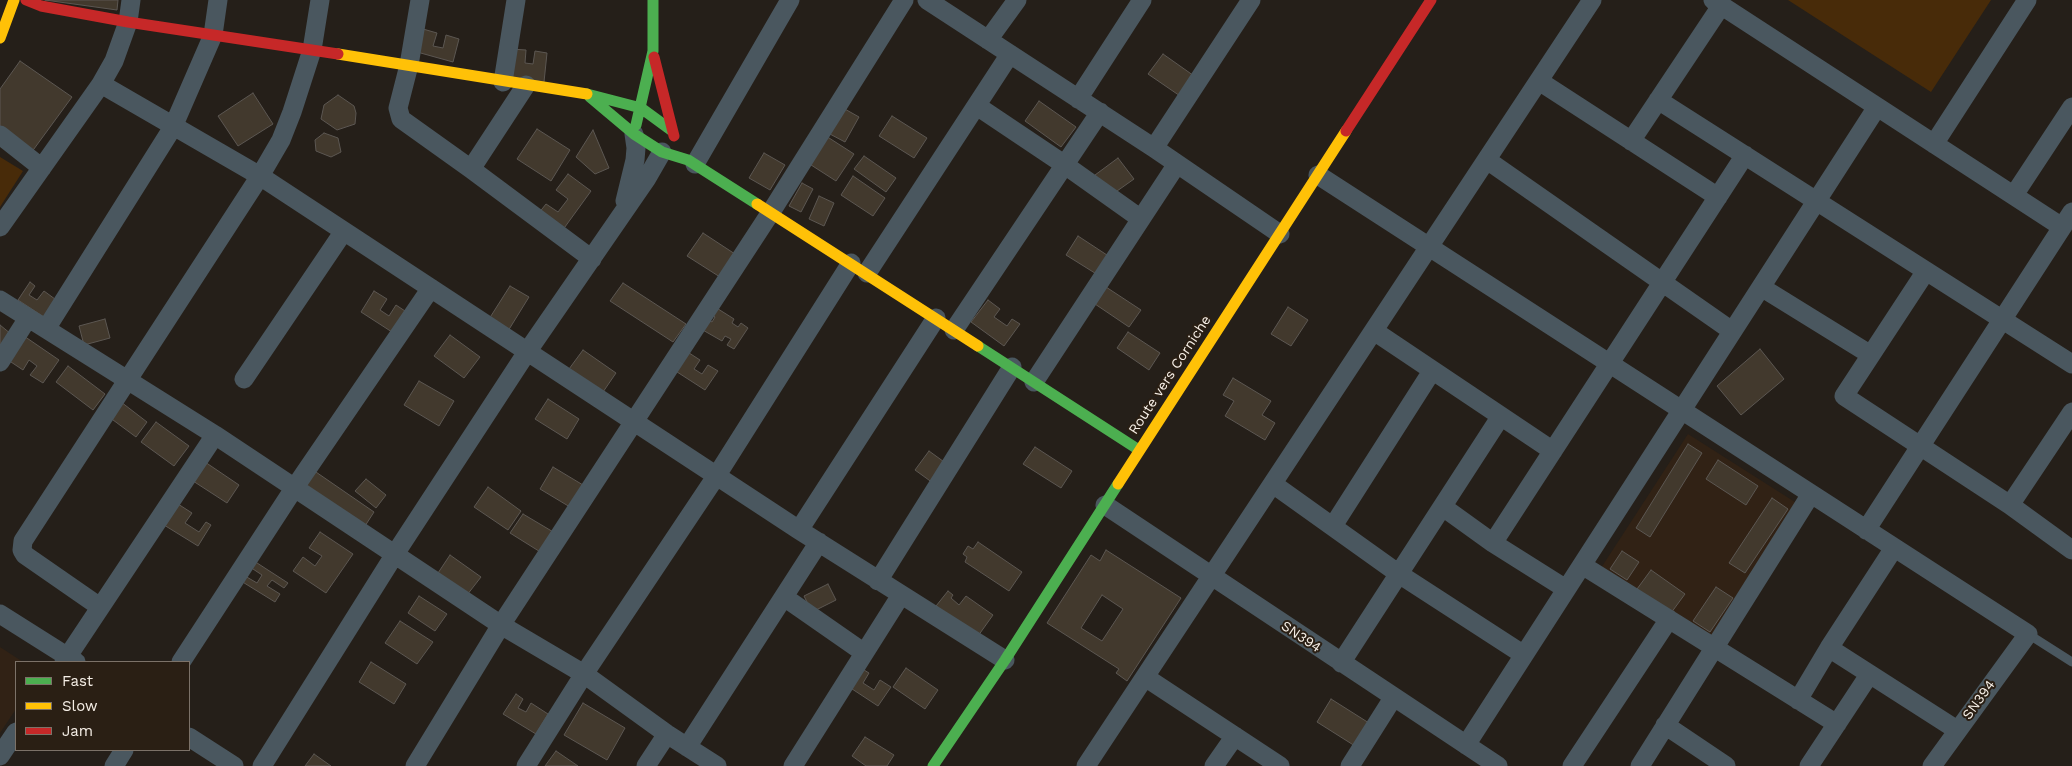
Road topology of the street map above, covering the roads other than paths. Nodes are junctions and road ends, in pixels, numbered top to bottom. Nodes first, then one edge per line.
1 (14, 0) edge
2 (26, 0) edge
3 (131, 0) edge
4 (218, 0) edge
5 (320, 0) edge
6 (420, 0) edge
7 (516, 0) edge
8 (653, 0) edge
9 (790, 0) edge
10 (904, 0) edge
11 (927, 0) edge
12 (1016, 0) edge
13 (1142, 0) edge
14 (1251, 0) edge
15 (1592, 0) edge
16 (2027, 0) edge
17 (1423, 3) edge
18 (1717, 3) edge
19 (128, 22) junction
20 (212, 35) junction
21 (0, 38) edge
22 (988, 40) junction
23 (312, 50) junction
24 (653, 51) junction
25 (1010, 54) junction
26 (409, 65) junction
27 (1539, 81) junction
28 (503, 82) junction
29 (101, 84) junction
30 (526, 85) junction
31 (586, 94) junction
32 (1078, 99) junction
33 (1658, 100) junction
34 (977, 106) junction
35 (1877, 107) junction
36 (2072, 107) edge
37 (640, 108) junction
38 (1100, 112) junction
39 (173, 127) junction
40 (671, 130) junction
41 (634, 134) junction
42 (0, 135) edge
43 (1631, 141) junction
44 (1934, 144) junction
45 (1154, 148) junction
46 (662, 152) junction
47 (1746, 155) junction
48 (1487, 160) junction
49 (692, 162) junction
50 (1065, 164) junction
51 (1177, 164) junction
52 (42, 168) junction
53 (471, 169) junction
54 (1318, 175) junction
55 (260, 176) junction
56 (2014, 196) junction
57 (1718, 197) junction
58 (1817, 201) junction
59 (622, 212) junction
60 (771, 212) junction
61 (1141, 219) junction
62 (2067, 220) edge
63 (0, 227) edge
64 (344, 231) junction
65 (1280, 234) junction
66 (1429, 247) junction
67 (592, 259) junction
68 (852, 263) junction
69 (1926, 271) junction
70 (867, 273) junction
71 (1662, 282) junction
72 (1761, 287) junction
73 (431, 288) junction
74 (0, 300) edge
75 (28, 318) junction
76 (936, 318) junction
77 (2002, 320) junction
78 (46, 329) junction
79 (954, 330) junction
80 (1374, 331) junction
81 (1732, 331) junction
82 (527, 352) junction
83 (1871, 355) junction
84 (0, 362) edge
85 (1610, 364) junction
86 (2072, 364) edge
87 (1012, 367) junction
88 (1432, 371) junction
89 (244, 379) dead end
90 (128, 380) junction
91 (1034, 382) junction
92 (1681, 410) junction
93 (2072, 412) edge
94 (1502, 416) junction
95 (635, 421) junction
96 (215, 435) junction
97 (1920, 446) junction
98 (1139, 450) junction
99 (1553, 451) junction
100 (717, 475) junction
101 (1272, 484) junction
102 (295, 487) junction
103 (1811, 494) junction
104 (1105, 505) junction
105 (2010, 505) junction
106 (1443, 507) junction
107 (1333, 526) junction
108 (799, 530) junction
109 (1866, 530) junction
110 (819, 542) junction
111 (1493, 543) junction
112 (1894, 548) junction
113 (2072, 550) edge
114 (395, 554) junction
115 (1582, 565) junction
116 (1399, 574) junction
117 (1211, 577) junction
118 (878, 580) junction
119 (1566, 589) junction
120 (901, 595) junction
121 (784, 597) junction
122 (100, 607) junction
123 (0, 614) edge
124 (1669, 619) junction
125 (501, 625) junction
126 (2028, 634) junction
127 (1714, 648) junction
128 (1829, 648) junction
129 (864, 652) junction
130 (1524, 655) junction
131 (69, 660) edge
132 (1005, 660) junction
133 (182, 661) edge
134 (2072, 662) edge
135 (1341, 663) junction
136 (584, 674) junction
137 (1870, 675) junction
138 (1145, 677) junction
139 (1393, 698) junction
140 (1798, 700) junction
141 (1837, 724) junction
142 (1665, 725) junction
143 (1957, 730) junction
144 (15, 734) edge
145 (667, 734) junction
146 (1234, 736) junction
147 (190, 738) edge
148 (1466, 745) junction
149 (687, 747) junction
150 (123, 751) edge
151 (0, 756) edge
152 (1487, 763) edge
153 (114, 766) edge
154 (234, 766) edge
155 (262, 766) edge
156 (415, 766) edge
157 (526, 766) edge
158 (646, 766) edge
159 (717, 766) edge
160 (793, 766) edge
161 (933, 766) edge
162 (1086, 766) edge
163 (1214, 766) edge
164 (1280, 766) edge
165 (1350, 766) edge
166 (1572, 766) edge
167 (1640, 766) edge
168 (1726, 766) edge
169 (1808, 766) edge
170 (1932, 766) edge

1 - 21 street
2 - 19 street
3 - 19 street
4 - 20 street
5 - 23 street
6 - 26 street
7 - 28 street
8 - 24 street
9 - 49 street
10 - 60 street
11 - 22 street
12 - 22 street
13 - 32 street
14 - 45 street
15 - 27 street
16 - 44 street
17 - 54 street, Route vers Corniche
18 - 33 street
18 - 35 street
19 - 20 street
19 - 29 street
20 - 23 street
20 - 39 street
22 - 25 street
23 - 26 street
23 - 55 street
24 - 37 street
24 - 40 street
25 - 32 street
25 - 34 street
26 - 28 street
26 - 53 street
27 - 43 street
27 - 48 street
28 - 30 street
29 - 39 street
29 - 52 street
30 - 31 street
30 - 53 street
31 - 37 street
31 - 41 street
32 - 38 street
33 - 43 street
33 - 47 street
34 - 50 street
34 - 70 street
35 - 44 street
35 - 58 street
36 - 56 street
37 - 40 street
37 - 41 street
38 - 45 street
38 - 50 street
39 - 55 street
39 - 78 street
40 - 46 street
40 - 49 street
41 - 46 street
41 - 59 street
42 - 52 street
43 - 57 street
44 - 56 street
45 - 51 street
46 - 49 street
46 - 59 street
47 - 57 street
47 - 58 street
48 - 66 street
48 - 71 street
49 - 60 street
50 - 61 street
50 - 79 street
51 - 61 street
51 - 65 street
52 - 63 street
53 - 67 street
54 - 65 street, Route vers Corniche
54 - 66 street
55 - 64 street
55 - 90 street
56 - 62 street
57 - 71 street
58 - 69 street
58 - 72 street
59 - 67 street
60 - 68 street
60 - 95 street
61 - 91 street
62 - 77 street
64 - 73 street
64 - 89 street
65 - 98 street, Route vers Corniche
66 - 80 street
66 - 85 street
67 - 82 street
68 - 70 street
68 - 100 street
69 - 77 street
69 - 83 street
70 - 76 street
71 - 81 street
71 - 85 street
72 - 81 street
72 - 83 street
73 - 82 street
73 - 102 street
74 - 75 street
75 - 78 street
75 - 84 street
76 - 79 street
76 - 108 street
77 - 86 street
77 - 97 street
78 - 90 street
79 - 87 street
80 - 88 street
80 - 101 street
81 - 92 street
82 - 95 street
82 - 114 street
83 - 97 street
85 - 92 street
85 - 99 street
87 - 91 street
87 - 118 street
88 - 94 street
88 - 107 street
90 - 96 street
90 - 122 street
91 - 98 street
92 - 103 street
92 - 115 street
93 - 105 street
94 - 99 street
94 - 106 street
95 - 100 street
95 - 125 street
96 - 102 street
96 - 122 street
97 - 105 street
97 - 109 street
98 - 104 street, Route vers Corniche
99 - 111 street
100 - 108 street
100 - 136 street
101 - 107 street
101 - 117 street
102 - 114 street
102 - 133 street
103 - 109 street
103 - 127 street
104 - 117 street, SN394
104 - 132 street, Route vers Corniche
105 - 113 street
106 - 111 street
106 - 116 street
107 - 116 street
108 - 110 street
109 - 112 street
110 - 118 street
110 - 121 street
111 - 119 street
112 - 126 street
112 - 128 street
114 - 125 street
114 - 155 street
115 - 119 street
115 - 124 street
116 - 130 street
116 - 135 street
117 - 135 street, SN394
117 - 138 street
118 - 120 street
119 - 130 street
120 - 129 street
120 - 132 street
121 - 129 street
121 - 149 street
122 - 131 street
123 - 131 street
124 - 127 street
124 - 166 street
125 - 136 street
125 - 156 street
126 - 134 lane
126 - 143 street, SN394
127 - 140 street
127 - 142 street
128 - 137 street
128 - 140 street
129 - 160 street
130 - 148 street
132 - 161 street, Route vers Corniche
135 - 139 street, SN394
136 - 145 street
136 - 157 street
137 - 141 street
137 - 143 street
138 - 146 street
138 - 162 street
139 - 148 street, SN394
139 - 165 street
140 - 141 street
141 - 169 street
142 - 167 street
142 - 168 street
143 - 170 street, SN394
144 - 151 street
145 - 149 street
145 - 158 street
146 - 163 street
146 - 164 street
147 - 154 street
148 - 152 street, SN394
149 - 159 street
150 - 153 street

